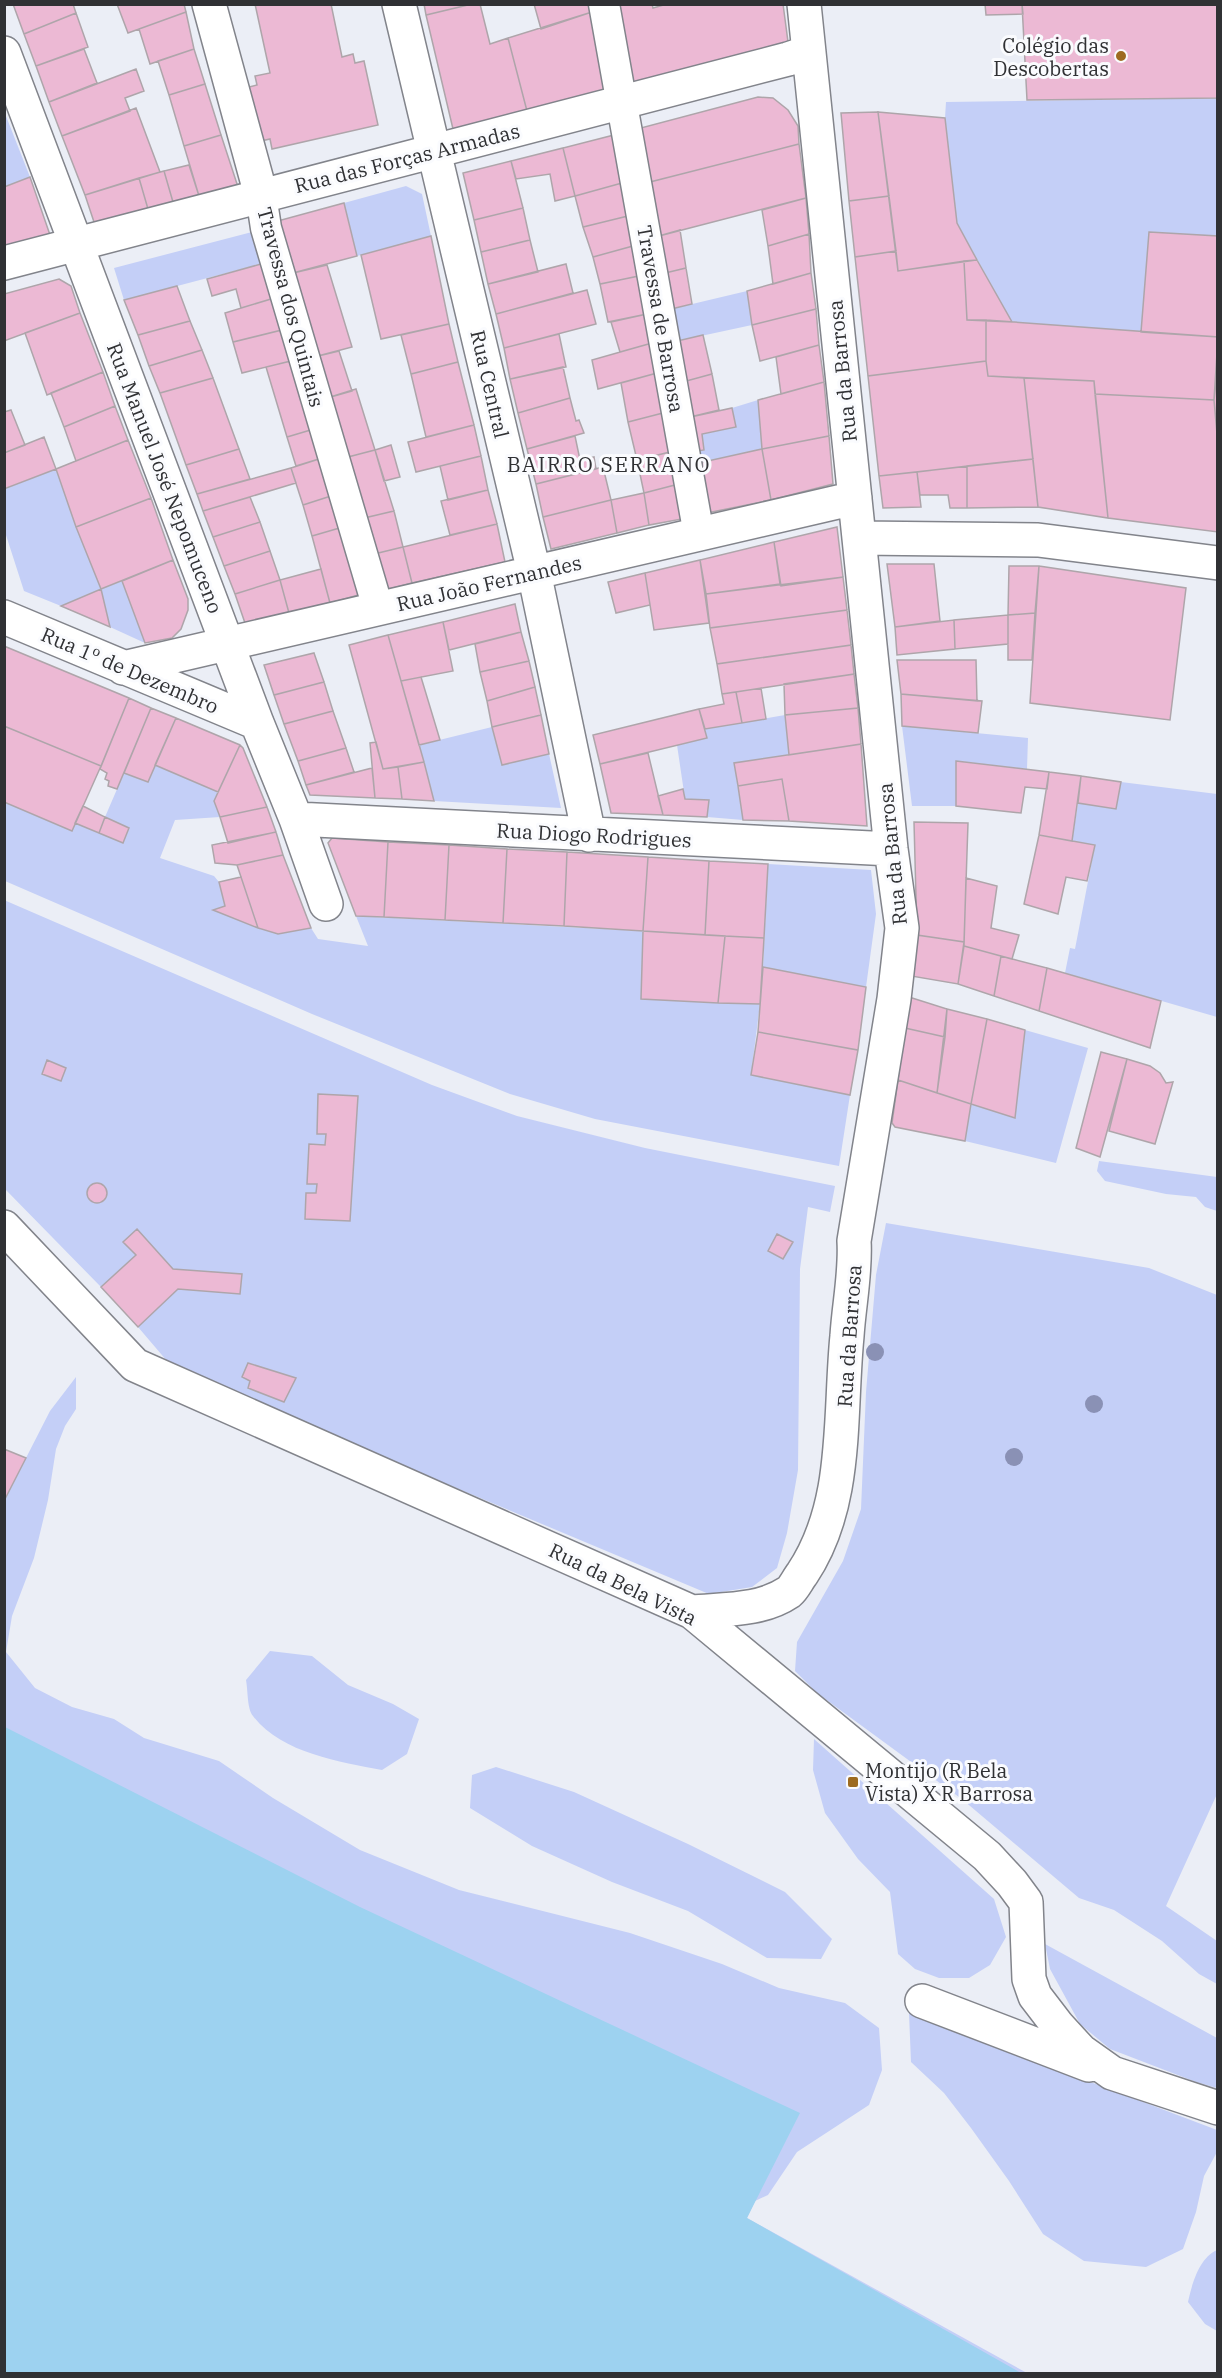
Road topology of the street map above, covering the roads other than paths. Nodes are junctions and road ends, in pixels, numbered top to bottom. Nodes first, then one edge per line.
1 (209, 4) edge
2 (399, 4) edge
3 (604, 4) edge
4 (804, 4) edge
5 (4, 52) edge
6 (809, 52) junction
7 (622, 103) junction
8 (435, 151) junction
9 (261, 195) junction
10 (76, 244) junction
11 (4, 264) edge
12 (855, 498) junction
13 (699, 535) junction
14 (859, 538) junction
15 (1218, 563) edge
16 (534, 572) junction
17 (378, 608) junction
18 (4, 617) edge
19 (227, 642) junction
20 (123, 668) junction
21 (257, 723) junction
22 (296, 819) junction
23 (589, 835) junction
24 (891, 849) junction
25 (326, 904) dead end
26 (4, 1227) edge
27 (692, 1612) junction
28 (922, 2001) dead end
29 (1112, 2073) junction
30 (1218, 2108) edge

1 - 9 street, Travessa dos Quintais
2 - 8 street, Rua Central
3 - 7 street, Travessa de Barrosa
4 - 6 street, Rua da Barrosa
5 - 10 street, Rua Manuel José Nepomuceno
6 - 7 street, Rua das Forças Armadas
6 - 12 street, Rua da Barrosa
7 - 8 street, Rua das Forças Armadas
7 - 13 street, Travessa de Barrosa
8 - 9 street, Rua das Forças Armadas
8 - 16 street, Rua Central
9 - 10 street, Rua das Forças Armadas
9 - 17 street, Travessa dos Quintais
10 - 11 street, Rua das Forças Armadas
10 - 19 street, Rua Manuel José Nepomuceno
12 - 13 street, Rua João Fernandes
12 - 14 street, Rua da Barrosa
13 - 16 street, Rua João Fernandes
14 - 15 street
14 - 24 street, Rua da Barrosa
16 - 17 street, Rua João Fernandes
16 - 23 street, Rua Central
17 - 19 street, Rua João Fernandes
18 - 20 street, Rua 1º de Dezembro
19 - 20 street, Rua João Fernandes
19 - 21 street, Rua Manuel José Nepomuceno
20 - 21 street, Rua 1º de Dezembro
21 - 22 street, Rua Manuel José Nepomuceno
22 - 23 street, Rua Diogo Rodrigues
22 - 25 street, Rua Manuel José Nepomuceno
23 - 24 street, Rua Diogo Rodrigues
24 - 27 street, Rua da Barrosa
26 - 27 street, Rua da Bela Vista
27 - 29 street, Rua da Bela Vista
28 - 29 street
29 - 30 street, Rua da Bela Vista

